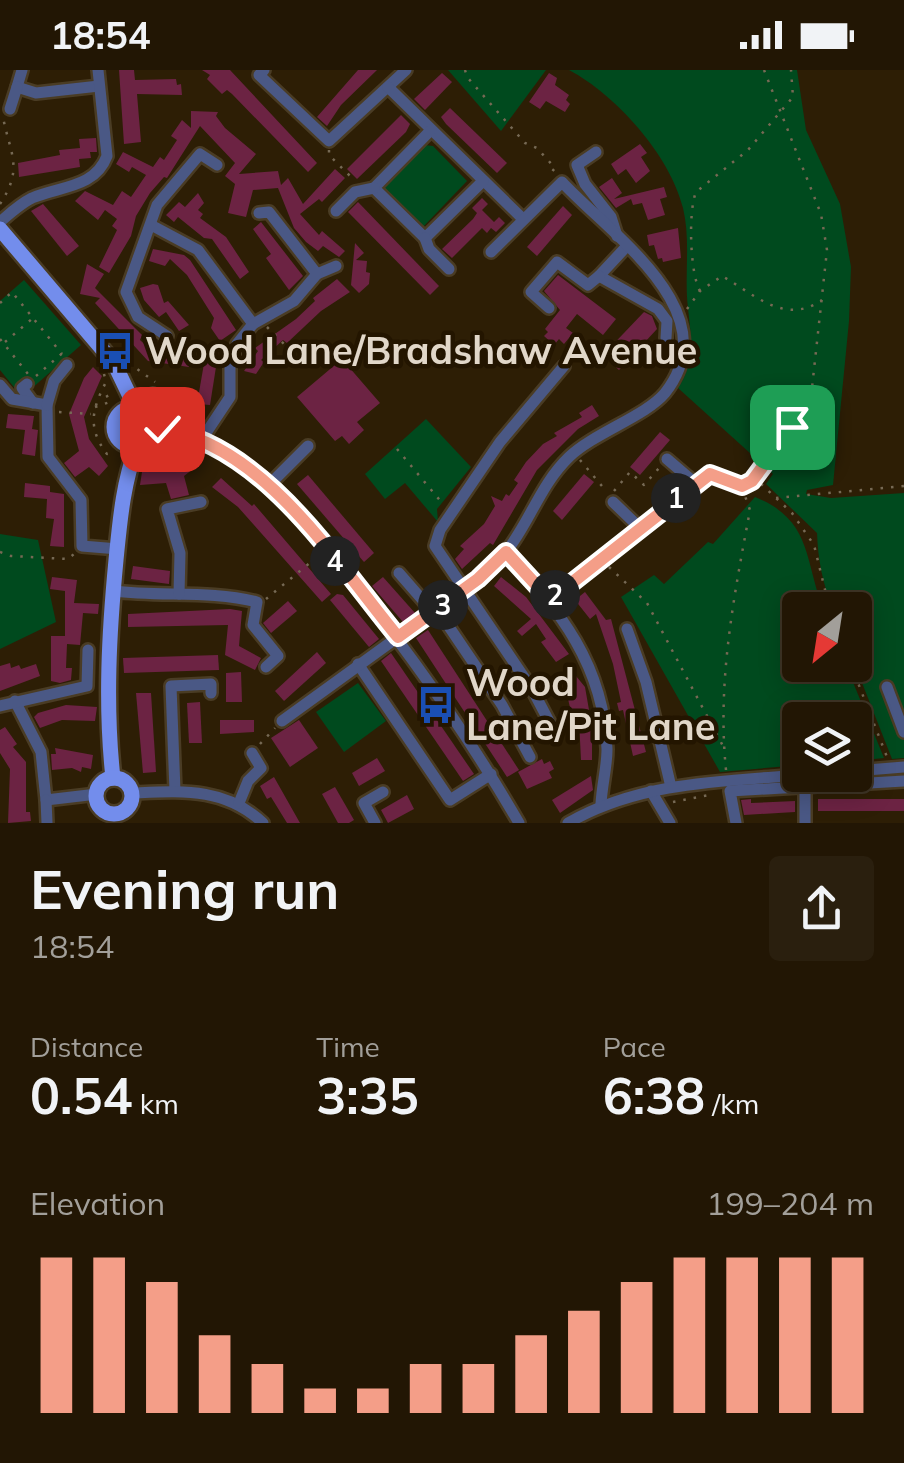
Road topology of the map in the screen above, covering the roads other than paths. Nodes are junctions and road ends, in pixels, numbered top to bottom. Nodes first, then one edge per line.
1 (22, 70) edge
2 (98, 70) edge
3 (408, 70) edge
4 (418, 70) edge
5 (259, 72) edge
6 (99, 86) junction
7 (17, 87) junction
8 (388, 87) junction
9 (6, 107) edge
10 (430, 130) junction
11 (596, 152) dead end
12 (217, 165) dead end
13 (483, 181) junction
14 (369, 189) junction
15 (272, 198) dead end
16 (336, 211) dead end
17 (522, 218) junction
18 (150, 224) junction
19 (0, 226) edge
20 (425, 238) junction
21 (622, 244) junction
22 (492, 252) dead end
23 (336, 266) dead end
24 (448, 269) dead end
25 (318, 274) junction
26 (598, 276) junction
27 (548, 308) dead end
28 (257, 322) junction
29 (167, 336) dead end
30 (666, 338) dead end
31 (64, 359) road end
32 (564, 366) dead end
33 (110, 370) junction
34 (27, 384) dead end
35 (0, 385) edge
36 (154, 394) dead end
37 (43, 406) junction
38 (114, 406) junction
39 (136, 409) junction
40 (152, 428) junction
41 (182, 433) junction
42 (202, 439) junction
43 (115, 446) junction
44 (308, 446) dead end
45 (139, 453) junction
46 (667, 460) dead end
47 (757, 474) road end
48 (124, 478) junction
49 (695, 483) junction
50 (268, 485) junction
51 (201, 502) dead end
52 (613, 502) dead end
53 (640, 528) junction
54 (118, 549) junction
55 (506, 552) junction
56 (399, 573) dead end
57 (114, 590) junction
58 (464, 590) junction
59 (179, 594) junction
60 (550, 600) junction
61 (435, 610) junction
62 (627, 629) dead end
63 (398, 637) junction
64 (88, 650) dead end
65 (358, 664) junction
66 (266, 667) dead end
67 (171, 686) junction
68 (157, 687) dead end
69 (888, 687) dead end
70 (211, 692) dead end
71 (15, 701) junction
72 (0, 706) edge
73 (282, 720) road end
74 (550, 725) dead end
75 (904, 732) edge
76 (252, 753) road end
77 (530, 757) dead end
78 (898, 768) edge
79 (872, 770) edge
80 (491, 774) junction
81 (113, 778) junction
82 (872, 781) edge
83 (904, 781) edge
84 (782, 782) edge
85 (782, 784) edge
86 (671, 788) junction
87 (176, 791) junction
88 (356, 791) dead end
89 (652, 791) junction
90 (383, 792) dead end
91 (804, 792) edge
92 (132, 793) junction
93 (97, 794) junction
94 (46, 800) junction
95 (239, 803) junction
96 (364, 803) junction
97 (602, 804) junction
98 (122, 818) edge
99 (47, 823) edge
100 (263, 823) edge
101 (375, 823) edge
102 (520, 823) edge
103 (568, 823) edge
104 (670, 823) edge
105 (736, 823) edge
106 (804, 823) edge

1 - 7 street
2 - 6 street
3 - 4 street
3 - 8 street
5 - 8 street
6 - 7 street
6 - 19 street
7 - 9 street
8 - 10 street
10 - 13 street
10 - 14 street
11 - 21 street
12 - 18 street
13 - 17 street
13 - 20 street
14 - 16 street
14 - 20 street
15 - 25 street
17 - 21 street
17 - 22 street
18 - 28 street
18 - 29 street
19 - 33 main road
20 - 24 street
21 - 26 street
21 - 55 street
23 - 25 street
25 - 28 street
26 - 27 street
26 - 30 street
28 - 42 street
31 - 37 street
32 - 58 street
33 - 38 main road
33 - 39 main road
34 - 37 street
35 - 37 street
36 - 41 street
37 - 54 street
38 - 39 main road
38 - 43 main road
39 - 40 main road
40 - 41 street
40 - 45 main road
41 - 42 street
42 - 50 street
43 - 45 main road
43 - 48 main road
44 - 50 street
45 - 48 main road
46 - 49 street
47 - 49 street
48 - 54 main road
49 - 53 street
50 - 63 street
51 - 59 street
52 - 53 street
53 - 60 street
54 - 57 main road
55 - 58 street
55 - 60 street
56 - 61 street
57 - 59 street
57 - 81 main road
58 - 61 street
58 - 74 street
59 - 66 street
60 - 97 street
61 - 63 street
61 - 77 street
62 - 86 street
63 - 65 street
63 - 80 street
64 - 71 street
65 - 73 street
65 - 80 street
67 - 68 street
67 - 70 street
67 - 87 street
69 - 75 street
71 - 72 street
71 - 94 street
76 - 95 street
78 - 79 street
80 - 102 street
81 - 92 main road
81 - 93 main road
82 - 83 street
84 - 86 street
85 - 105 street
86 - 89 street
87 - 92 street
87 - 95 street
88 - 96 street
89 - 97 street
89 - 104 street
90 - 96 street
91 - 106 street
92 - 98 main road
93 - 94 street
93 - 98 main road
94 - 99 street
95 - 100 street
96 - 101 street
97 - 103 street

